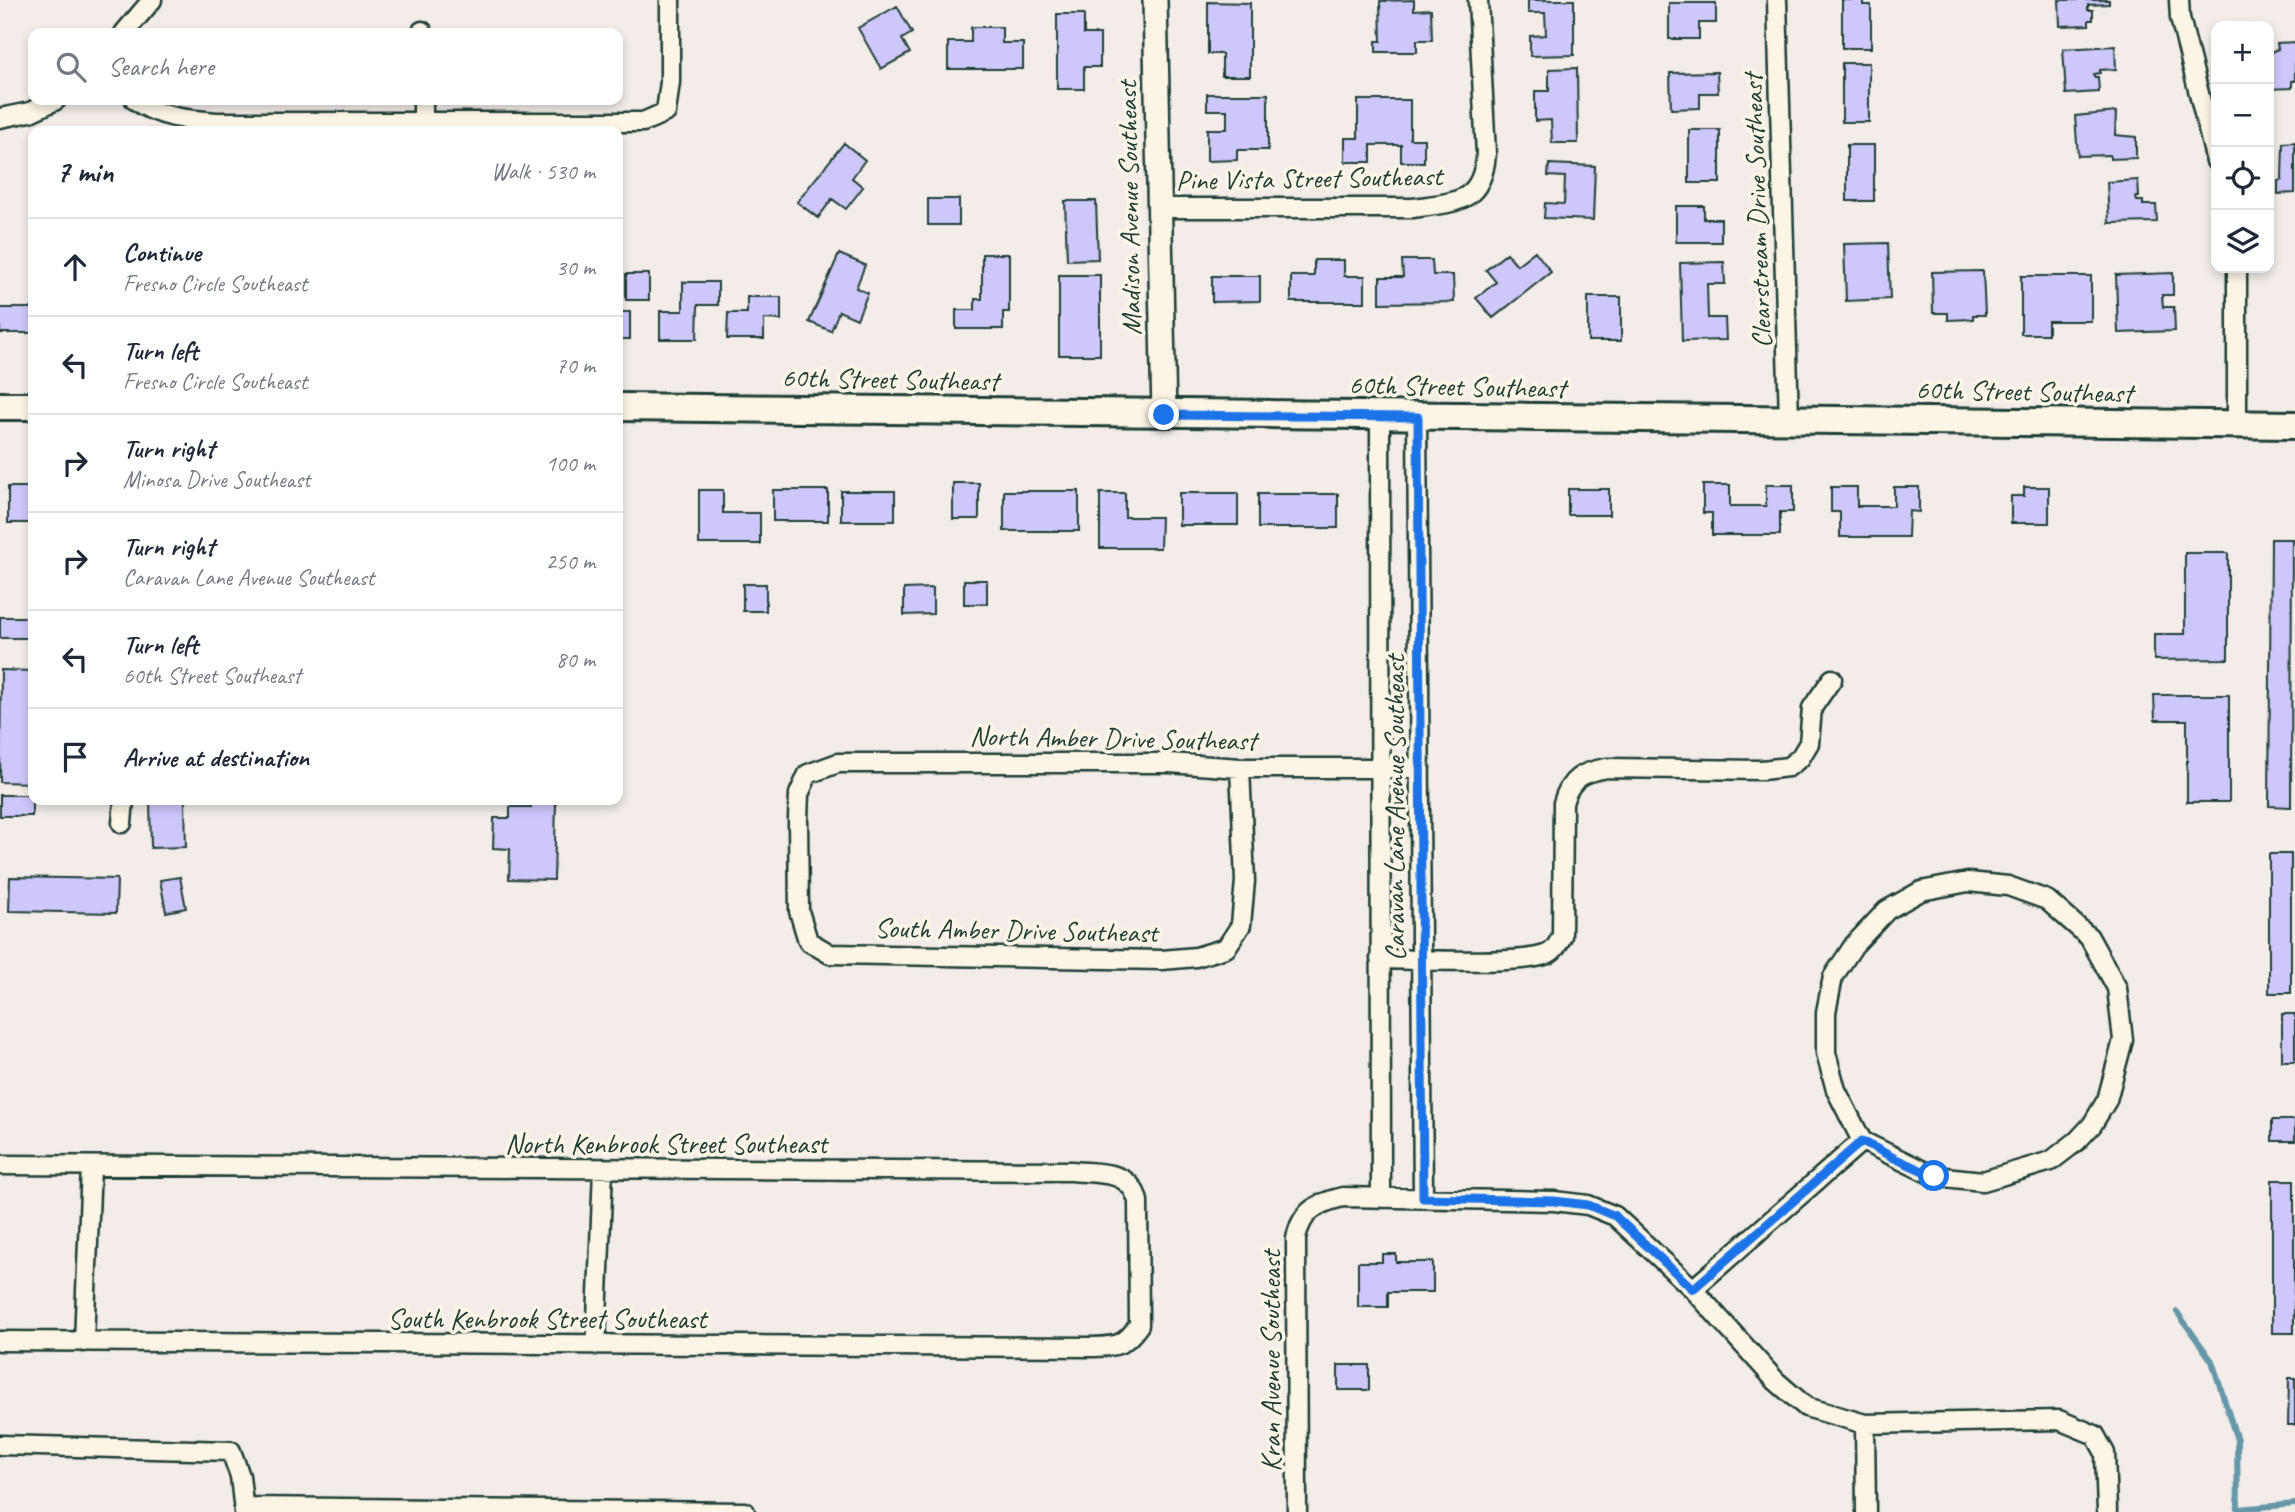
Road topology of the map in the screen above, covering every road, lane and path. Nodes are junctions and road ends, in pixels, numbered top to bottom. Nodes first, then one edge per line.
1 (152, 0) edge
2 (670, 0) edge
3 (1155, 0) edge
4 (1478, 0) edge
5 (1777, 0) edge
6 (2179, 0) edge
7 (128, 28) edge
8 (46, 105) edge
9 (141, 105) edge
10 (423, 105) edge
11 (0, 118) edge
12 (423, 123) junction
13 (2212, 147) edge
14 (1158, 208) junction
15 (2237, 273) edge
16 (0, 406) edge
17 (28, 406) edge
18 (623, 407) edge
19 (1164, 415) junction
20 (1380, 417) junction
21 (1418, 417) junction
22 (1789, 421) junction
23 (2237, 425) junction
24 (2295, 425) edge
25 (1832, 679) dead end
26 (1240, 768) junction
27 (1380, 768) junction
28 (1420, 768) junction
29 (124, 805) edge
30 (122, 823) dead end
31 (808, 941) joint
32 (1380, 959) junction
33 (1421, 959) junction
34 (1862, 1141) junction
35 (0, 1165) edge
36 (91, 1166) junction
37 (603, 1169) junction
38 (1381, 1197) junction
39 (1423, 1198) junction
40 (1693, 1289) junction
41 (0, 1341) edge
42 (84, 1342) junction
43 (596, 1345) junction
44 (1093, 1347) joint
45 (1865, 1424) junction
46 (0, 1445) edge
47 (244, 1509) edge
48 (745, 1512) edge
49 (1297, 1512) edge
50 (1866, 1512) edge
51 (2107, 1512) edge

1 - 7 street
2 - 12 street
3 - 14 street, Madison Avenue Southeast
4 - 14 street, Pine Vista Street Southeast
5 - 22 street, Clearstream Drive Southeast
6 - 13 street
8 - 11 street
9 - 12 street
10 - 12 street
14 - 19 street, Madison Avenue Southeast
15 - 23 street
16 - 17 main road
18 - 19 main road, 60th Street Southeast
19 - 20 main road, 60th Street Southeast
20 - 21 main road, 60th Street Southeast
20 - 27 street, Caravan Lane Avenue Southeast
21 - 22 main road, 60th Street Southeast
21 - 28 street, Caravan Lane Avenue Southeast
22 - 23 main road, 60th Street Southeast
23 - 24 main road, 60th Street Southeast
25 - 33 street
26 - 27 street, North Amber Drive Southeast
26 - 31 street, North Amber Drive Southeast
26 - 31 street, South Amber Drive Southeast
27 - 28 street, North Amber Drive Southeast
27 - 32 street, Caravan Lane Avenue Southeast
28 - 33 street, Caravan Lane Avenue Southeast
29 - 30 street
32 - 33 street
32 - 38 street, Caravan Lane Avenue Southeast
33 - 39 street, Caravan Lane Avenue Southeast
34 - 34 street
34 - 40 street
35 - 36 street, North Kenbrook Street Southeast
36 - 37 street, North Kenbrook Street Southeast
36 - 42 street
37 - 43 street
37 - 44 street, North Kenbrook Street Southeast
38 - 39 street
38 - 49 street, Kran Avenue Southeast
39 - 40 street
40 - 45 street
41 - 42 street, South Kenbrook Street Southeast
42 - 43 street, South Kenbrook Street Southeast
43 - 44 street, South Kenbrook Street Southeast
45 - 50 street
45 - 51 street
46 - 47 street
47 - 48 street

